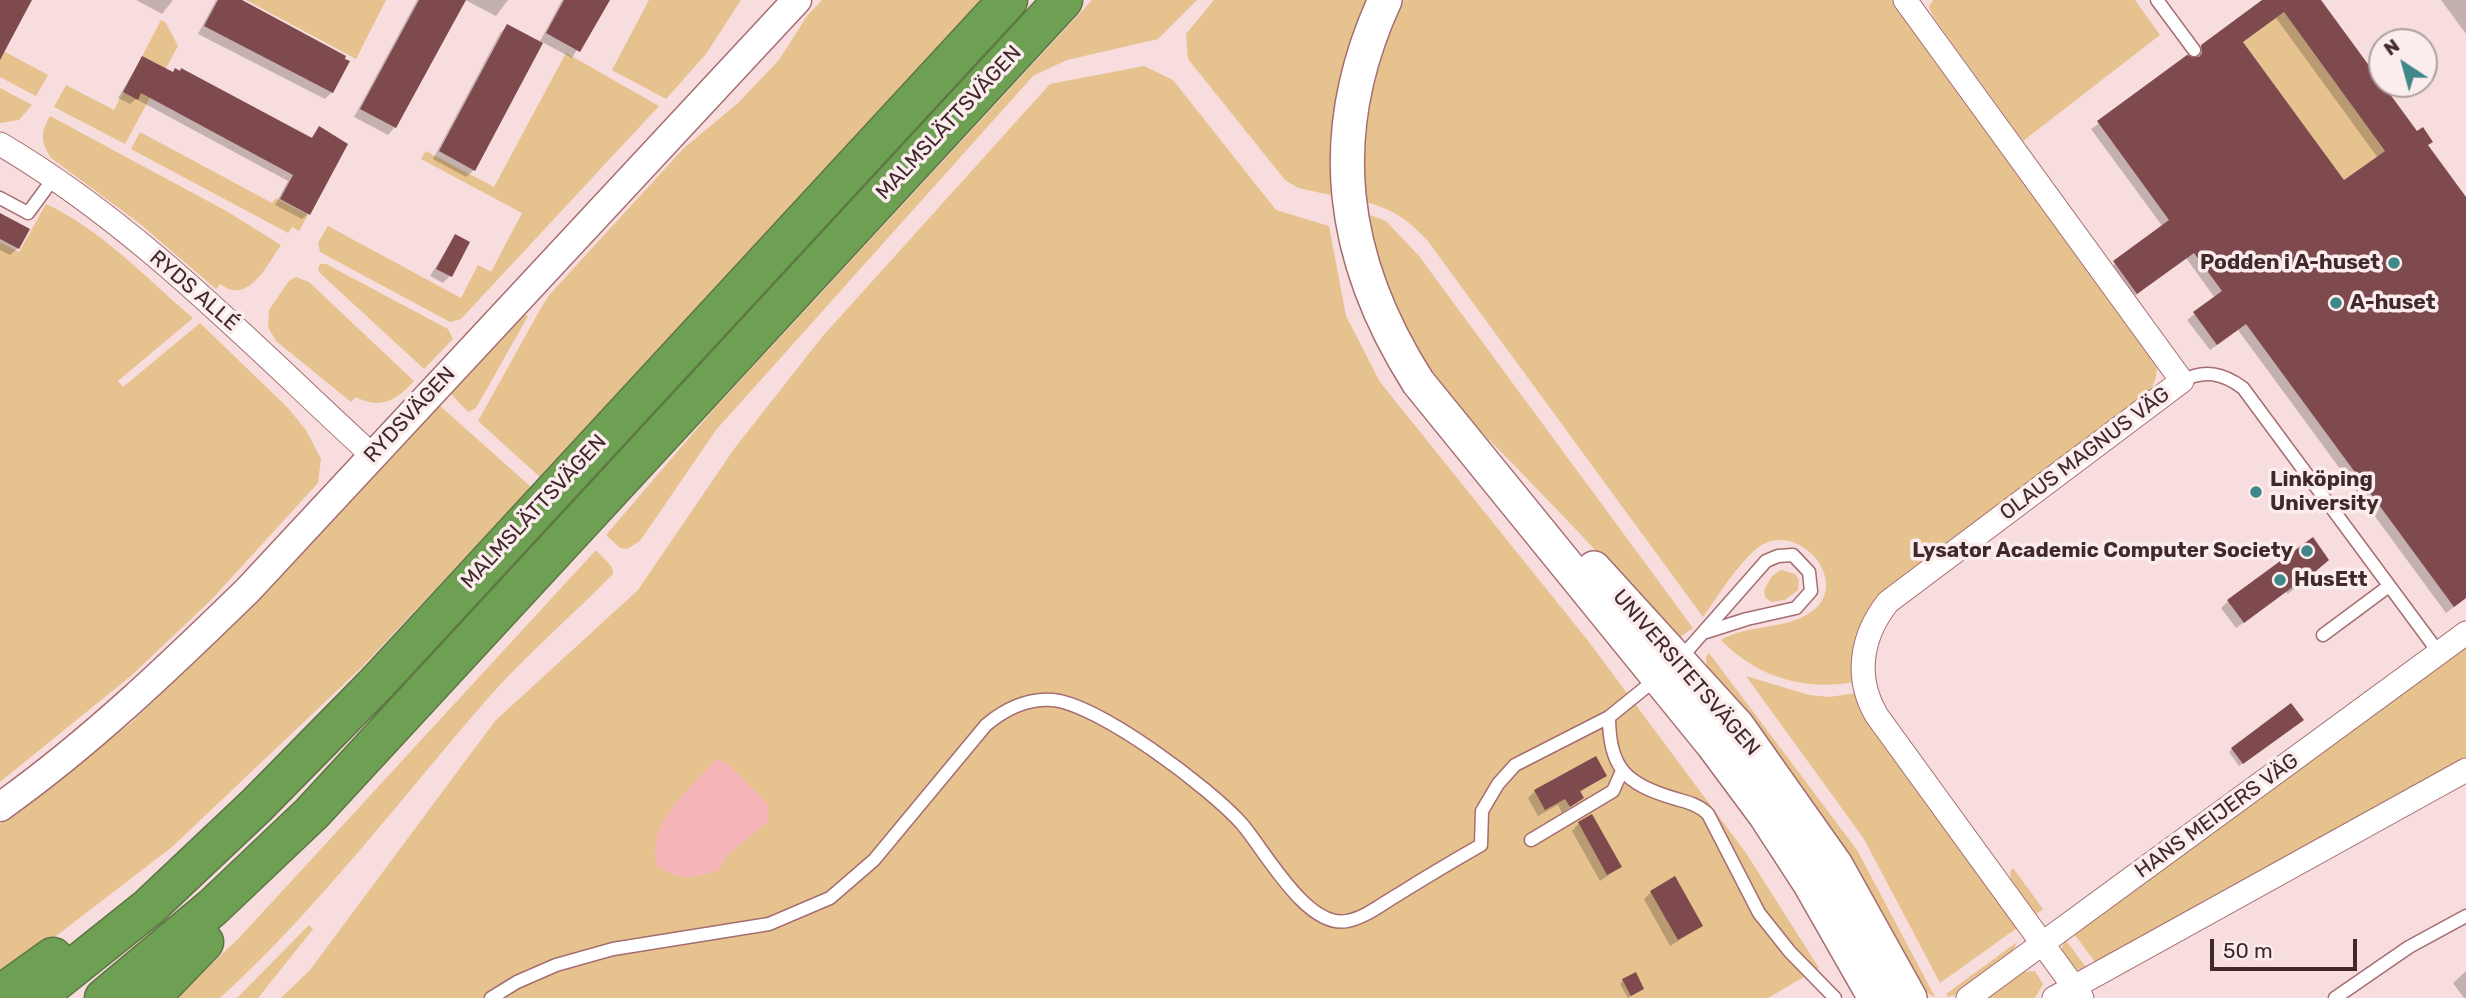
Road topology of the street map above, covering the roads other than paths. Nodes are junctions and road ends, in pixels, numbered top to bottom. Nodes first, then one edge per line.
1 (797, 0) edge
2 (1008, 0) edge
3 (1063, 0) edge
4 (1385, 0) edge
5 (1906, 0) edge
6 (2157, 0) edge
7 (2194, 50) dead end
8 (0, 144) edge
9 (53, 179) junction
10 (0, 198) edge
11 (2182, 381) junction
12 (373, 456) junction
13 (2389, 586) junction
14 (1706, 632) junction
15 (2466, 633) edge
16 (2323, 635) dead end
17 (2439, 653) junction
18 (1669, 668) junction
19 (1609, 717) junction
20 (2466, 769) edge
21 (1622, 771) junction
22 (257, 806) junction
23 (0, 807) edge
24 (312, 813) junction
25 (1531, 840) dead end
26 (2466, 916) edge
27 (2044, 944) junction
28 (2070, 994) edge
29 (0, 995) edge
30 (35, 998) edge
31 (104, 998) edge
32 (150, 998) edge
33 (491, 998) edge
34 (1835, 998) edge
35 (1875, 998) edge
36 (1910, 998) edge
37 (1968, 998) edge
38 (2334, 998) edge

1 - 12 street, RYDSVÄGEN
2 - 22 highway, MALMSLÄTTSVÄGEN
3 - 24 highway, MALMSLÄTTSVÄGEN
4 - 18 main road, UNIVERSITETSVÄGEN
5 - 11 street, OLAUS MAGNUS VÄG
6 - 7 lane
8 - 9 street, RYDS ALLÉ
9 - 10 lane
9 - 12 street, RYDS ALLÉ
11 - 13 lane
11 - 27 street, OLAUS MAGNUS VÄG
12 - 23 street, RYDSVÄGEN
13 - 16 lane
13 - 17 lane
14 - 14 lane
14 - 18 lane
15 - 17 street, HANS MEIJERS VÄG
17 - 27 street, HANS MEIJERS VÄG
18 - 19 lane
18 - 35 main road, UNIVERSITETSVÄGEN
18 - 36 main road, UNIVERSITETSVÄGEN
19 - 21 lane
19 - 33 lane
20 - 28 street
21 - 25 lane
21 - 34 lane
22 - 29 highway
22 - 30 highway, MALMSLÄTTSVÄGEN
24 - 31 highway, MALMSLÄTTSVÄGEN
24 - 32 highway
26 - 38 lane
27 - 28 street, OLAUS MAGNUS VÄG
27 - 37 street, HANS MEIJERS VÄG

